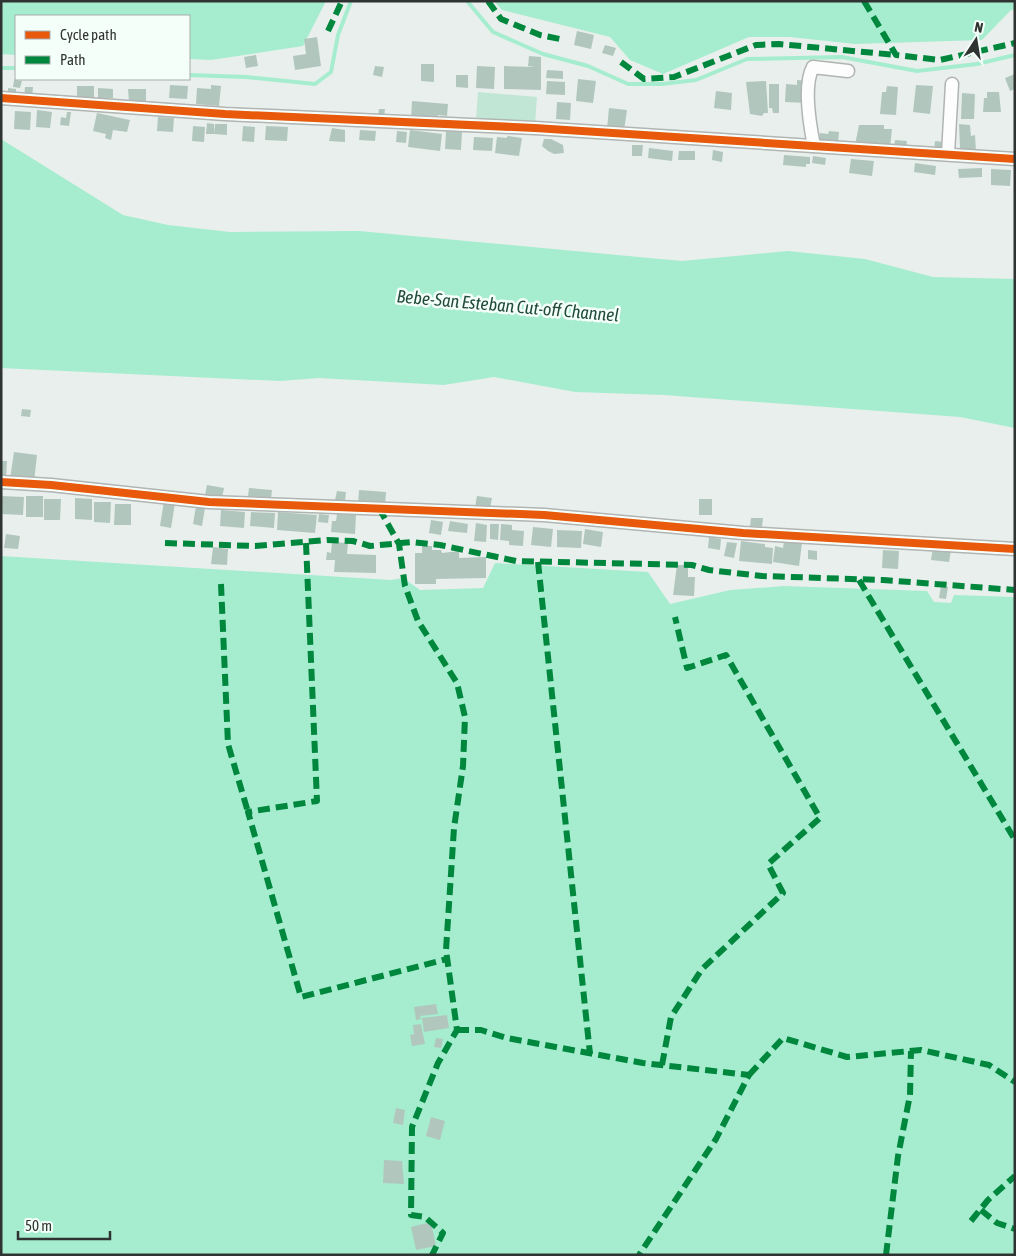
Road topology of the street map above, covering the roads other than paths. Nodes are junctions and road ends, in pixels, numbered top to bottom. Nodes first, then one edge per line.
1 (848, 71) dead end
2 (952, 84) dead end
3 (1, 98) edge
4 (814, 146) junction
5 (948, 154) junction
6 (1015, 159) edge
7 (1, 482) edge
8 (1015, 548) edge

1 - 4 street
2 - 5 street
3 - 4 street
4 - 5 street
5 - 6 street
7 - 8 street

